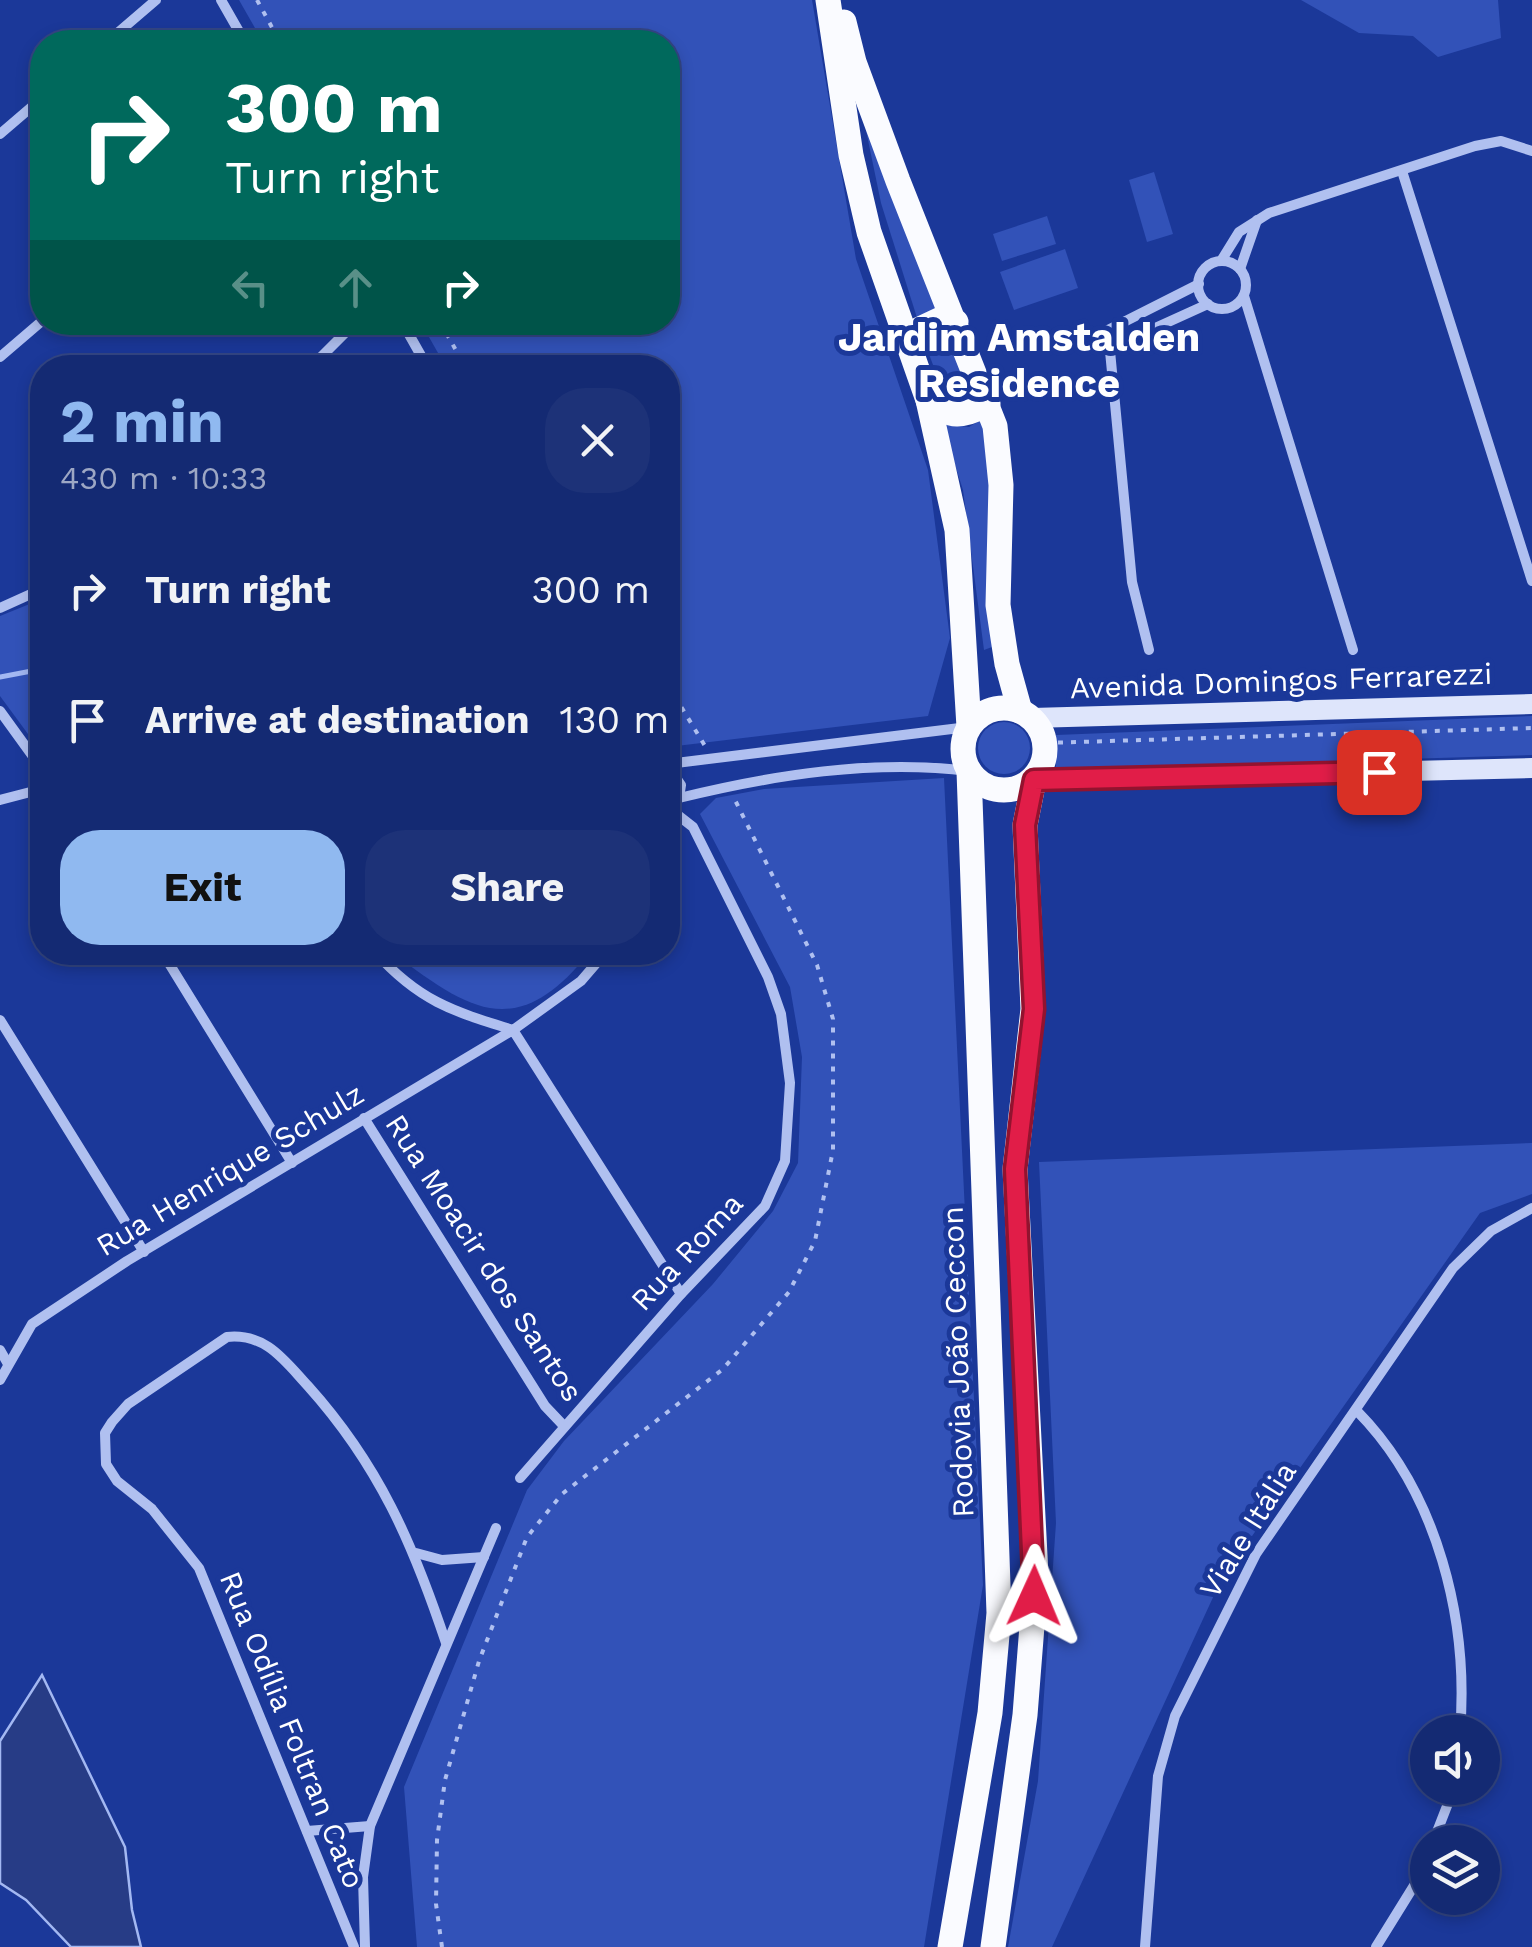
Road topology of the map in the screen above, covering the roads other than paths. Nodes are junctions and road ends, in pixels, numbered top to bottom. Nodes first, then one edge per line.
1 (156, 0) edge
2 (221, 0) edge
3 (828, 0) edge
4 (839, 0) edge
5 (121, 30) edge
6 (238, 30) edge
7 (30, 108) edge
8 (0, 134) edge
9 (1532, 151) edge
10 (1402, 170) junction
11 (1258, 218) junction
12 (1221, 261) junction
13 (1240, 269) junction
14 (1199, 284) junction
15 (1244, 296) junction
16 (1208, 304) junction
17 (956, 322) junction
18 (30, 331) edge
19 (907, 334) junction
20 (343, 335) edge
21 (1111, 348) junction
22 (323, 355) edge
23 (0, 357) edge
24 (928, 400) junction
25 (988, 404) junction
26 (1532, 581) edge
27 (30, 594) edge
28 (0, 608) edge
29 (1149, 650) dead end
30 (1353, 650) dead end
31 (1532, 704) edge
32 (0, 711) edge
33 (1026, 715) junction
34 (969, 727) junction
35 (30, 752) edge
36 (680, 763) edge
37 (1532, 768) edge
38 (969, 771) junction
39 (1034, 780) junction
40 (30, 792) edge
41 (680, 798) edge
42 (0, 800) edge
43 (680, 818) edge
44 (170, 965) edge
45 (387, 965) edge
46 (595, 965) edge
47 (0, 1020) edge
48 (513, 1030) junction
49 (364, 1118) junction
50 (292, 1163) junction
51 (1532, 1208) edge
52 (144, 1252) junction
53 (682, 1294) junction
54 (0, 1350) edge
55 (8, 1364) junction
56 (0, 1380) edge
57 (1356, 1412) junction
58 (563, 1425) junction
59 (520, 1478) dead end
60 (496, 1528) dead end
61 (416, 1553) junction
62 (484, 1557) junction
63 (999, 1613) junction
64 (1032, 1617) junction
65 (446, 1643) junction
66 (1461, 1715) edge
67 (370, 1826) junction
68 (307, 1831) junction
69 (1410, 1892) edge
70 (366, 1916) junction
71 (346, 1924) junction
72 (354, 1947) edge
73 (365, 1947) edge
74 (950, 1947) edge
75 (992, 1947) edge
76 (1144, 1947) edge
77 (1376, 1947) edge

1 - 5 street
2 - 6 street
3 - 19 main road
4 - 17 main road
7 - 8 street
9 - 10 street
10 - 11 street
10 - 26 street
11 - 12 street
11 - 13 street
12 - 13 street
12 - 14 street
13 - 15 street
14 - 16 street
14 - 21 street
15 - 16 street
15 - 30 street
16 - 21 street
17 - 19 main road
17 - 25 main road
18 - 23 street
19 - 24 main road
20 - 22 street
21 - 29 street
24 - 25 main road
24 - 34 main road
25 - 33 main road
27 - 28 street
31 - 33 main road, Avenida Domingos Ferrarezzi
32 - 35 street
33 - 34 main road
33 - 39 main road
34 - 36 street
34 - 38 main road
37 - 39 main road
38 - 39 main road
38 - 41 street
38 - 63 main road, Rodovia João Ceccon
39 - 64 main road
40 - 42 street
43 - 53 street, Rua Roma
44 - 50 street
45 - 48 street
46 - 48 street, Rua Henrique Schulz
47 - 52 street
48 - 49 street, Rua Henrique Schulz
48 - 53 street
49 - 50 street, Rua Henrique Schulz
49 - 58 street, Rua Moacir dos Santos
50 - 52 street, Rua Henrique Schulz
51 - 57 street, Viale Itália
52 - 55 street, Rua Henrique Schulz
53 - 58 street, Rua Roma
54 - 55 street
55 - 56 street, Rua Henrique Schulz
57 - 66 street
57 - 76 street, Viale Itália
58 - 59 street, Rua Roma
60 - 62 street
61 - 62 street
61 - 65 street
61 - 68 street, Rua Odília Foltran Cato
62 - 65 street
63 - 64 main road
63 - 74 main road, Rodovia João Ceccon
64 - 75 main road
65 - 67 street
67 - 68 street
67 - 70 street
68 - 71 street, Rua Odília Foltran Cato
69 - 77 street
70 - 71 street
70 - 73 street
71 - 72 street, Rua Odília Foltran Cato

